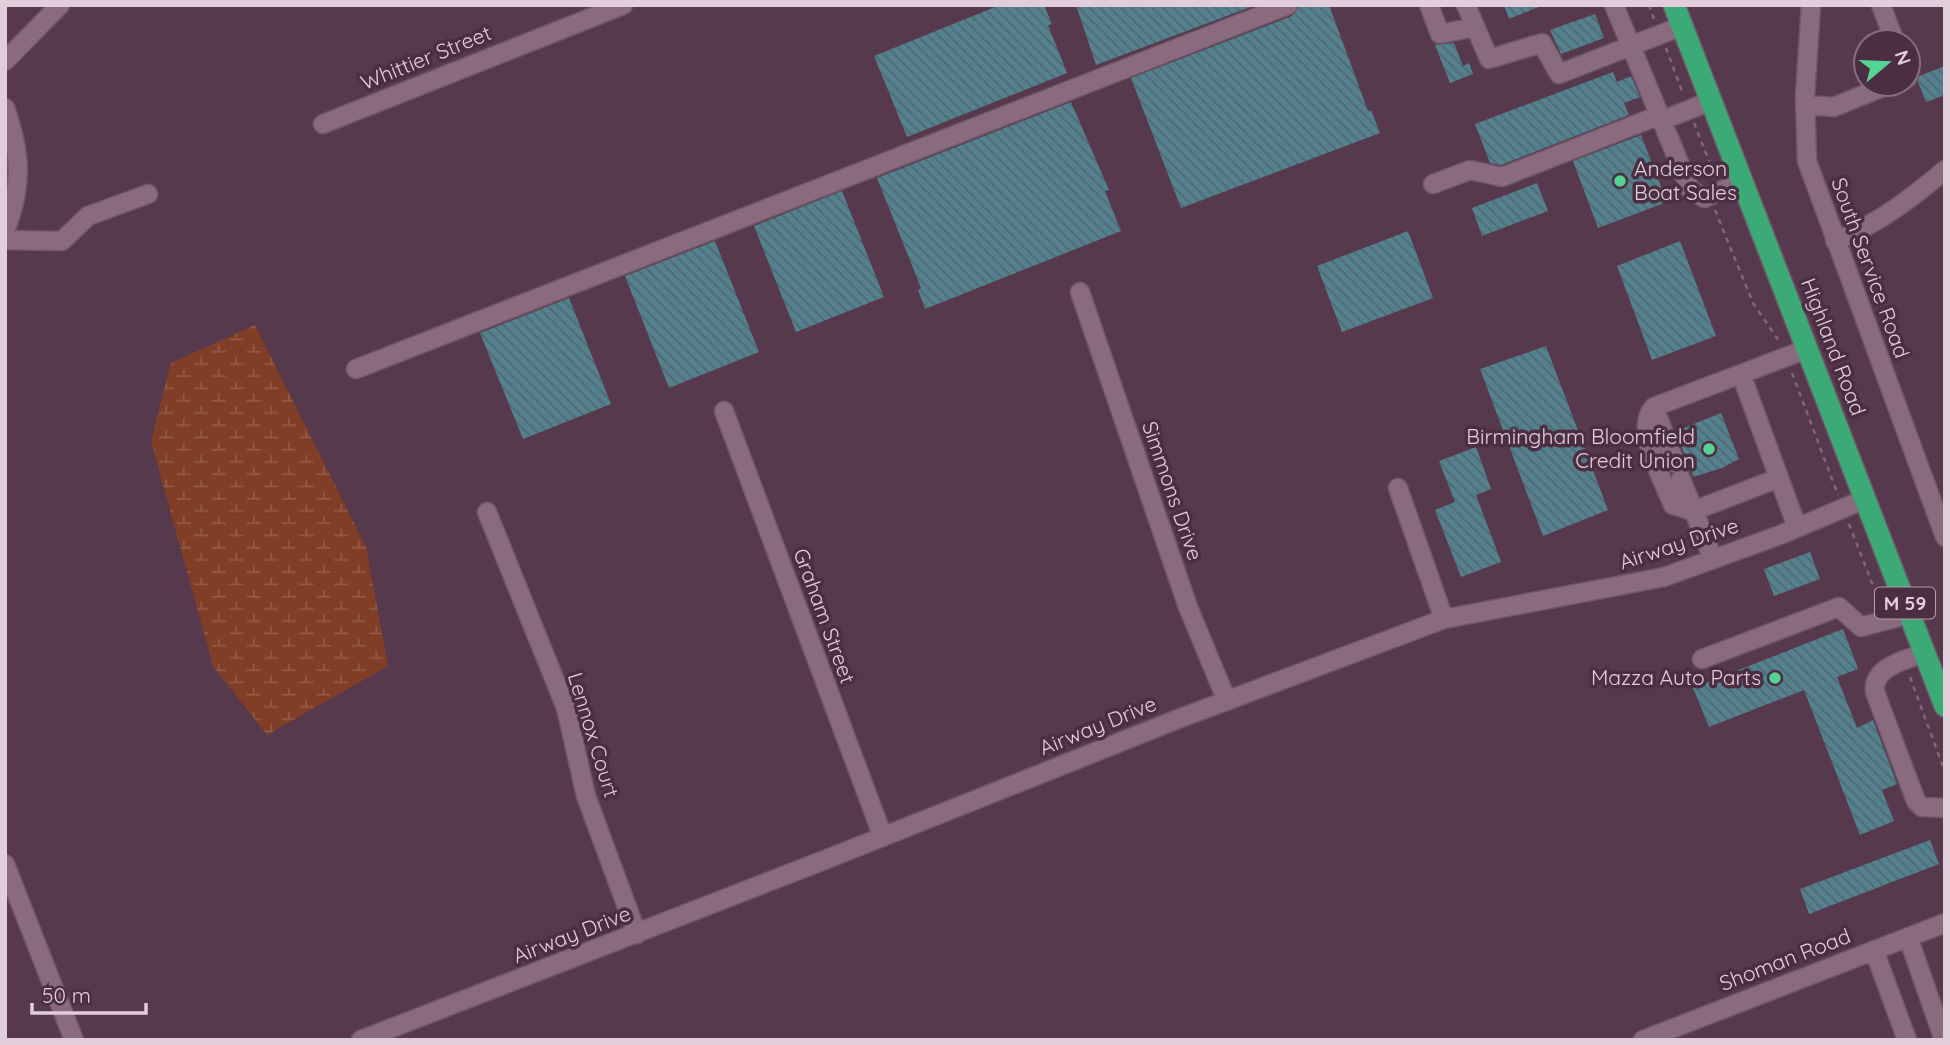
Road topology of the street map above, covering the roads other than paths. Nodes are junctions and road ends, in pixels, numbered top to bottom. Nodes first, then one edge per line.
1 (60, 5) edge
2 (623, 5) edge
3 (1288, 5) edge
4 (1429, 5) edge
5 (1466, 5) edge
6 (1614, 5) edge
7 (1674, 5) edge
8 (1811, 5) edge
9 (1881, 5) edge
10 (1682, 26) junction
11 (1475, 27) junction
12 (1890, 28) edge
13 (1632, 48) junction
14 (5, 61) edge
15 (1856, 98) edge
16 (1711, 101) junction
17 (1805, 105) junction
18 (5, 108) edge
19 (1661, 117) junction
20 (323, 124) dead end
21 (1945, 170) edge
22 (1742, 182) junction
23 (1433, 184) dead end
24 (148, 194) dead end
25 (5, 231) edge
26 (5, 240) edge
27 (1835, 241) junction
28 (1080, 292) dead end
29 (1807, 349) junction
30 (356, 369) dead end
31 (1741, 374) junction
32 (1654, 407) junction
33 (724, 411) dead end
34 (1779, 478) junction
35 (1398, 488) dead end
36 (1866, 499) junction
37 (1693, 511) junction
38 (487, 512) dead end
39 (1797, 527) junction
40 (1943, 527) edge
41 (1713, 559) junction
42 (1909, 614) junction
43 (1444, 619) junction
44 (1924, 653) junction
45 (1702, 659) dead end
46 (1938, 671) edge
47 (1227, 701) junction
48 (1945, 706) edge
49 (1945, 808) edge
50 (883, 837) junction
51 (5, 864) edge
52 (1945, 923) edge
53 (637, 934) junction
54 (1908, 937) junction
55 (1874, 950) junction
56 (74, 1040) edge
57 (361, 1040) edge
58 (1643, 1040) edge
59 (1907, 1040) edge
60 (1944, 1040) edge

1 - 14 street
2 - 20 street, Whittier Street
3 - 30 street
4 - 11 street
5 - 11 street
6 - 13 street
7 - 10 highway, Highland Road / M 59
8 - 17 street, South Service Road
9 - 12 street
10 - 13 street
10 - 16 highway, Highland Road / M 59
11 - 13 street
13 - 19 street
15 - 17 street
16 - 19 street
16 - 22 highway, Highland Road / M 59
17 - 27 street, South Service Road
18 - 25 street
19 - 22 street
19 - 23 street
21 - 27 street
22 - 29 highway, Highland Road / M 59
24 - 26 street
27 - 40 street, South Service Road
28 - 47 street, Simmons Drive
29 - 31 street
29 - 36 highway, Highland Road / M 59
31 - 32 street
31 - 34 street
32 - 37 street
32 - 37 street
33 - 50 street, Graham Street
34 - 37 street
34 - 39 street
35 - 43 street
36 - 39 street, Airway Drive
36 - 42 highway, Highland Road / M 59
37 - 41 street
38 - 53 street, Lennox Court
39 - 41 street, Airway Drive
41 - 43 street, Airway Drive
42 - 44 highway, Highland Road / M 59
42 - 45 street
43 - 47 street, Airway Drive
44 - 46 highway, Highland Road / M 59
44 - 49 street
46 - 48 highway, Highland Road / M 59
47 - 50 street, Airway Drive
50 - 53 street, Airway Drive
51 - 56 street
52 - 54 street, Shoman Road
53 - 57 street, Airway Drive
54 - 55 street, Shoman Road
54 - 60 street
55 - 58 street, Shoman Road
55 - 59 street

